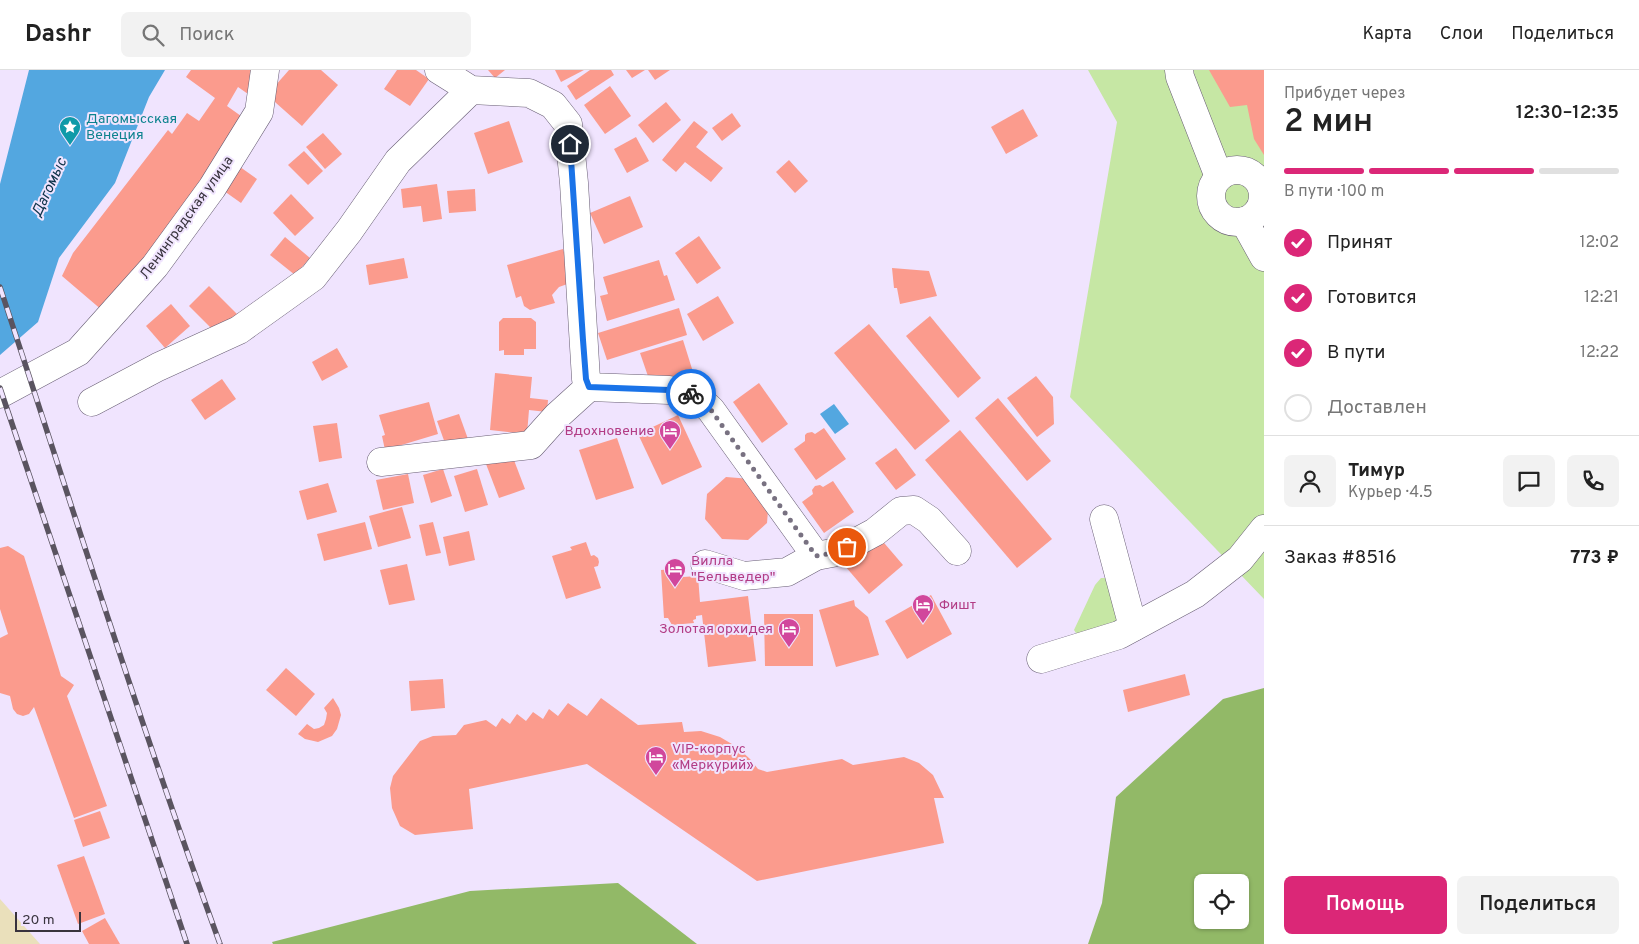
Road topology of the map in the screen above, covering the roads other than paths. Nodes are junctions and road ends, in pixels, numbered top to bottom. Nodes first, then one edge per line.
1 (265, 70) edge
2 (439, 70) edge
3 (1179, 70) edge
4 (471, 90) junction
5 (1219, 177) junction
6 (1244, 221) junction
7 (1264, 256) edge
8 (589, 387) junction
9 (0, 394) edge
10 (92, 402) dead end
11 (381, 462) dead end
12 (1104, 519) dead end
13 (1264, 529) edge
14 (957, 551) dead end
15 (816, 556) junction
16 (705, 564) dead end
17 (1133, 627) junction
18 (1041, 659) dead end

1 - 9 street, Ленинградская улица
2 - 4 street
3 - 5 street
4 - 8 street
4 - 10 street
5 - 6 street
5 - 6 street
6 - 7 street
8 - 11 street
8 - 15 street
12 - 17 street
13 - 17 street
14 - 15 street
15 - 16 street
17 - 18 street

